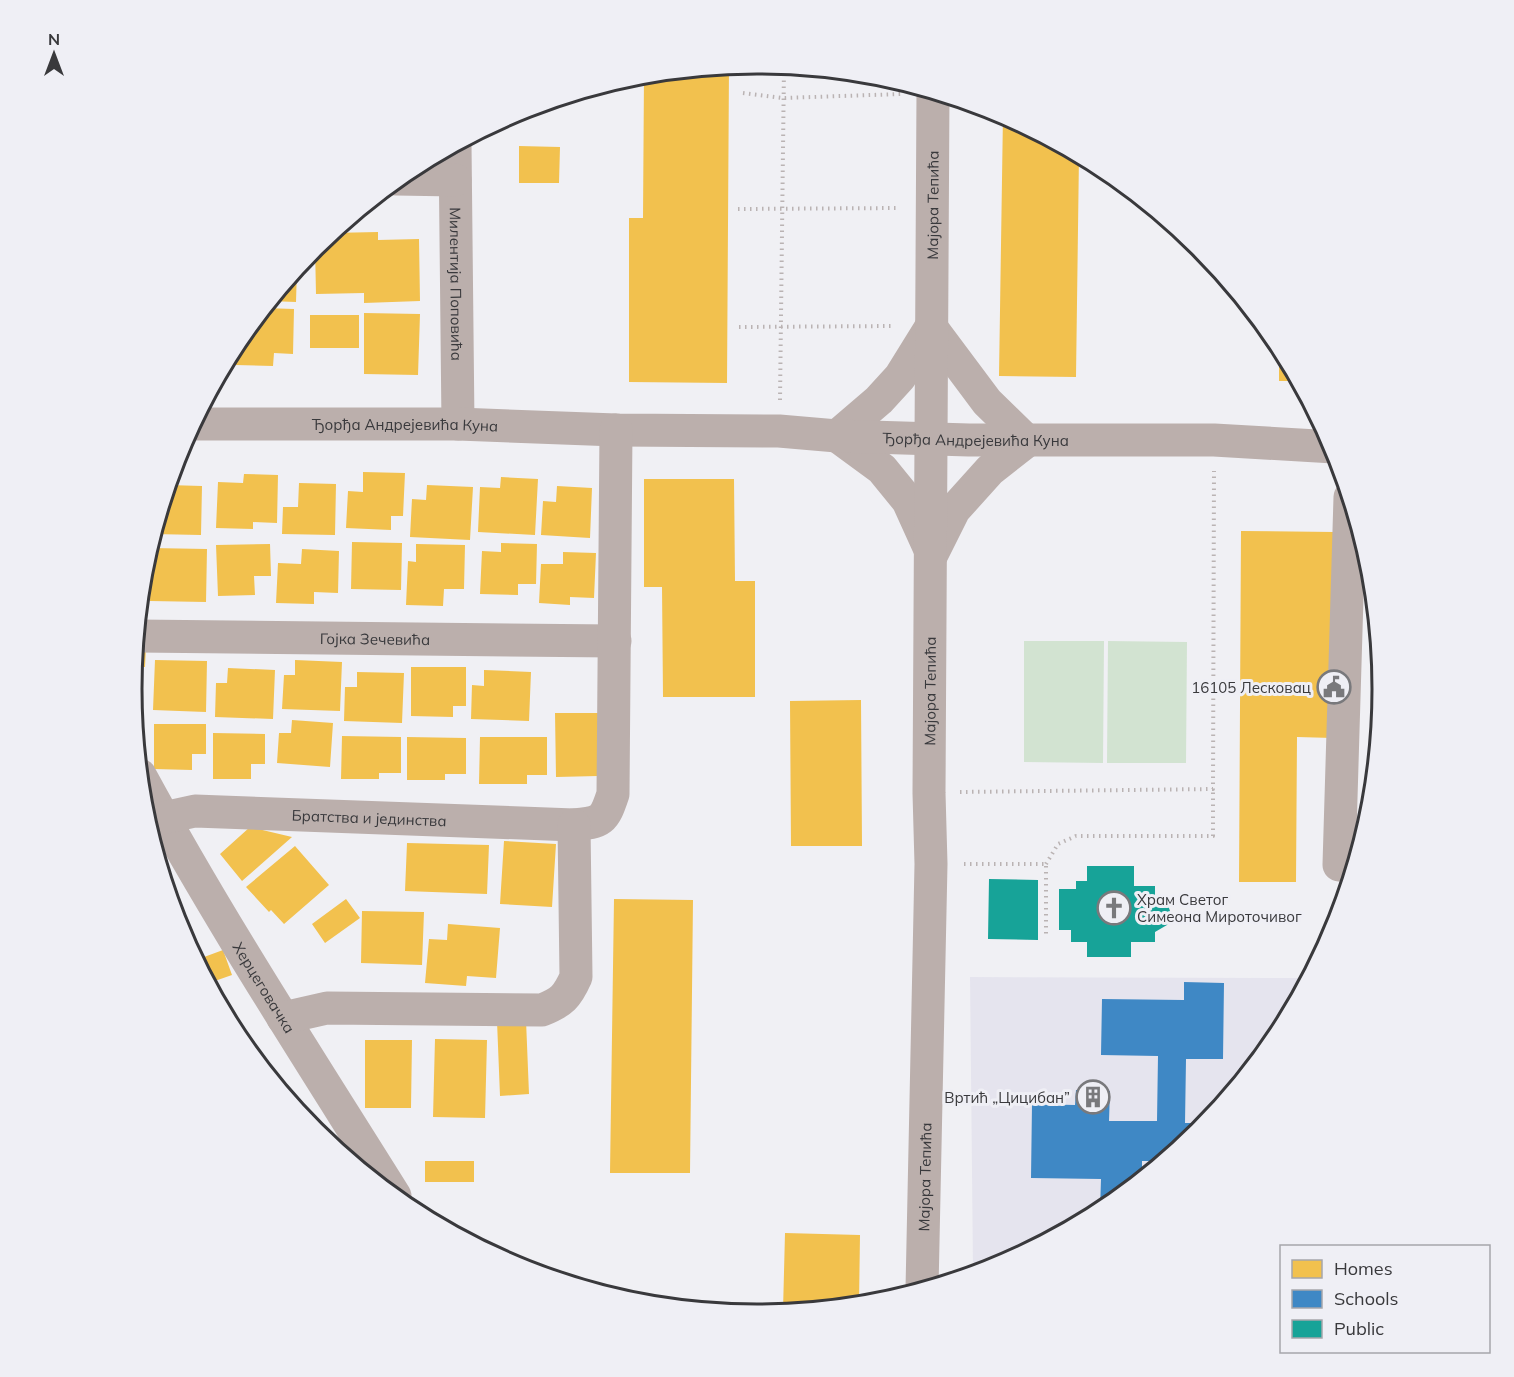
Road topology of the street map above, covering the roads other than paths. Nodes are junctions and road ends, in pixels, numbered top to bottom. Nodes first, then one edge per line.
1 (917, 94) edge
2 (455, 153) edge
3 (412, 179) edge
4 (455, 180) junction
5 (916, 326) junction
6 (202, 424) edge
7 (458, 424) junction
8 (616, 430) junction
9 (837, 436) junction
10 (932, 439) junction
11 (1028, 441) junction
12 (1322, 446) edge
13 (1349, 523) edge
14 (932, 554) junction
15 (144, 636) edge
16 (615, 641) junction
17 (152, 798) edge
18 (163, 818) junction
19 (574, 825) junction
20 (1339, 865) dead end
21 (283, 1018) junction
22 (382, 1175) edge
23 (922, 1281) edge

1 - 5 street, Мајора Тепића
2 - 4 street, Милентија Поповића
3 - 4 street
4 - 7 street, Милентија Поповића
5 - 9 street
5 - 10 street, Мајора Тепића
5 - 11 street
6 - 7 street, Ђорђа Андрејевића Куна
7 - 8 street, Ђорђа Андрејевића Куна
8 - 9 street, Ђорђа Андрејевића Куна
8 - 16 street
9 - 10 street, Ђорђа Андрејевића Куна
9 - 14 street
10 - 11 street, Ђорђа Андрејевића Куна
10 - 14 street, Мајора Тепића
11 - 12 street, Ђорђа Андрејевића Куна
11 - 14 street
13 - 20 street
14 - 23 street, Мајора Тепића
15 - 16 street, Гојка Зечевића
16 - 19 street
17 - 18 street, Херцеговачка
18 - 19 street, Братства и јединства
18 - 21 street, Херцеговачка
19 - 21 street
21 - 22 street, Херцеговачка

